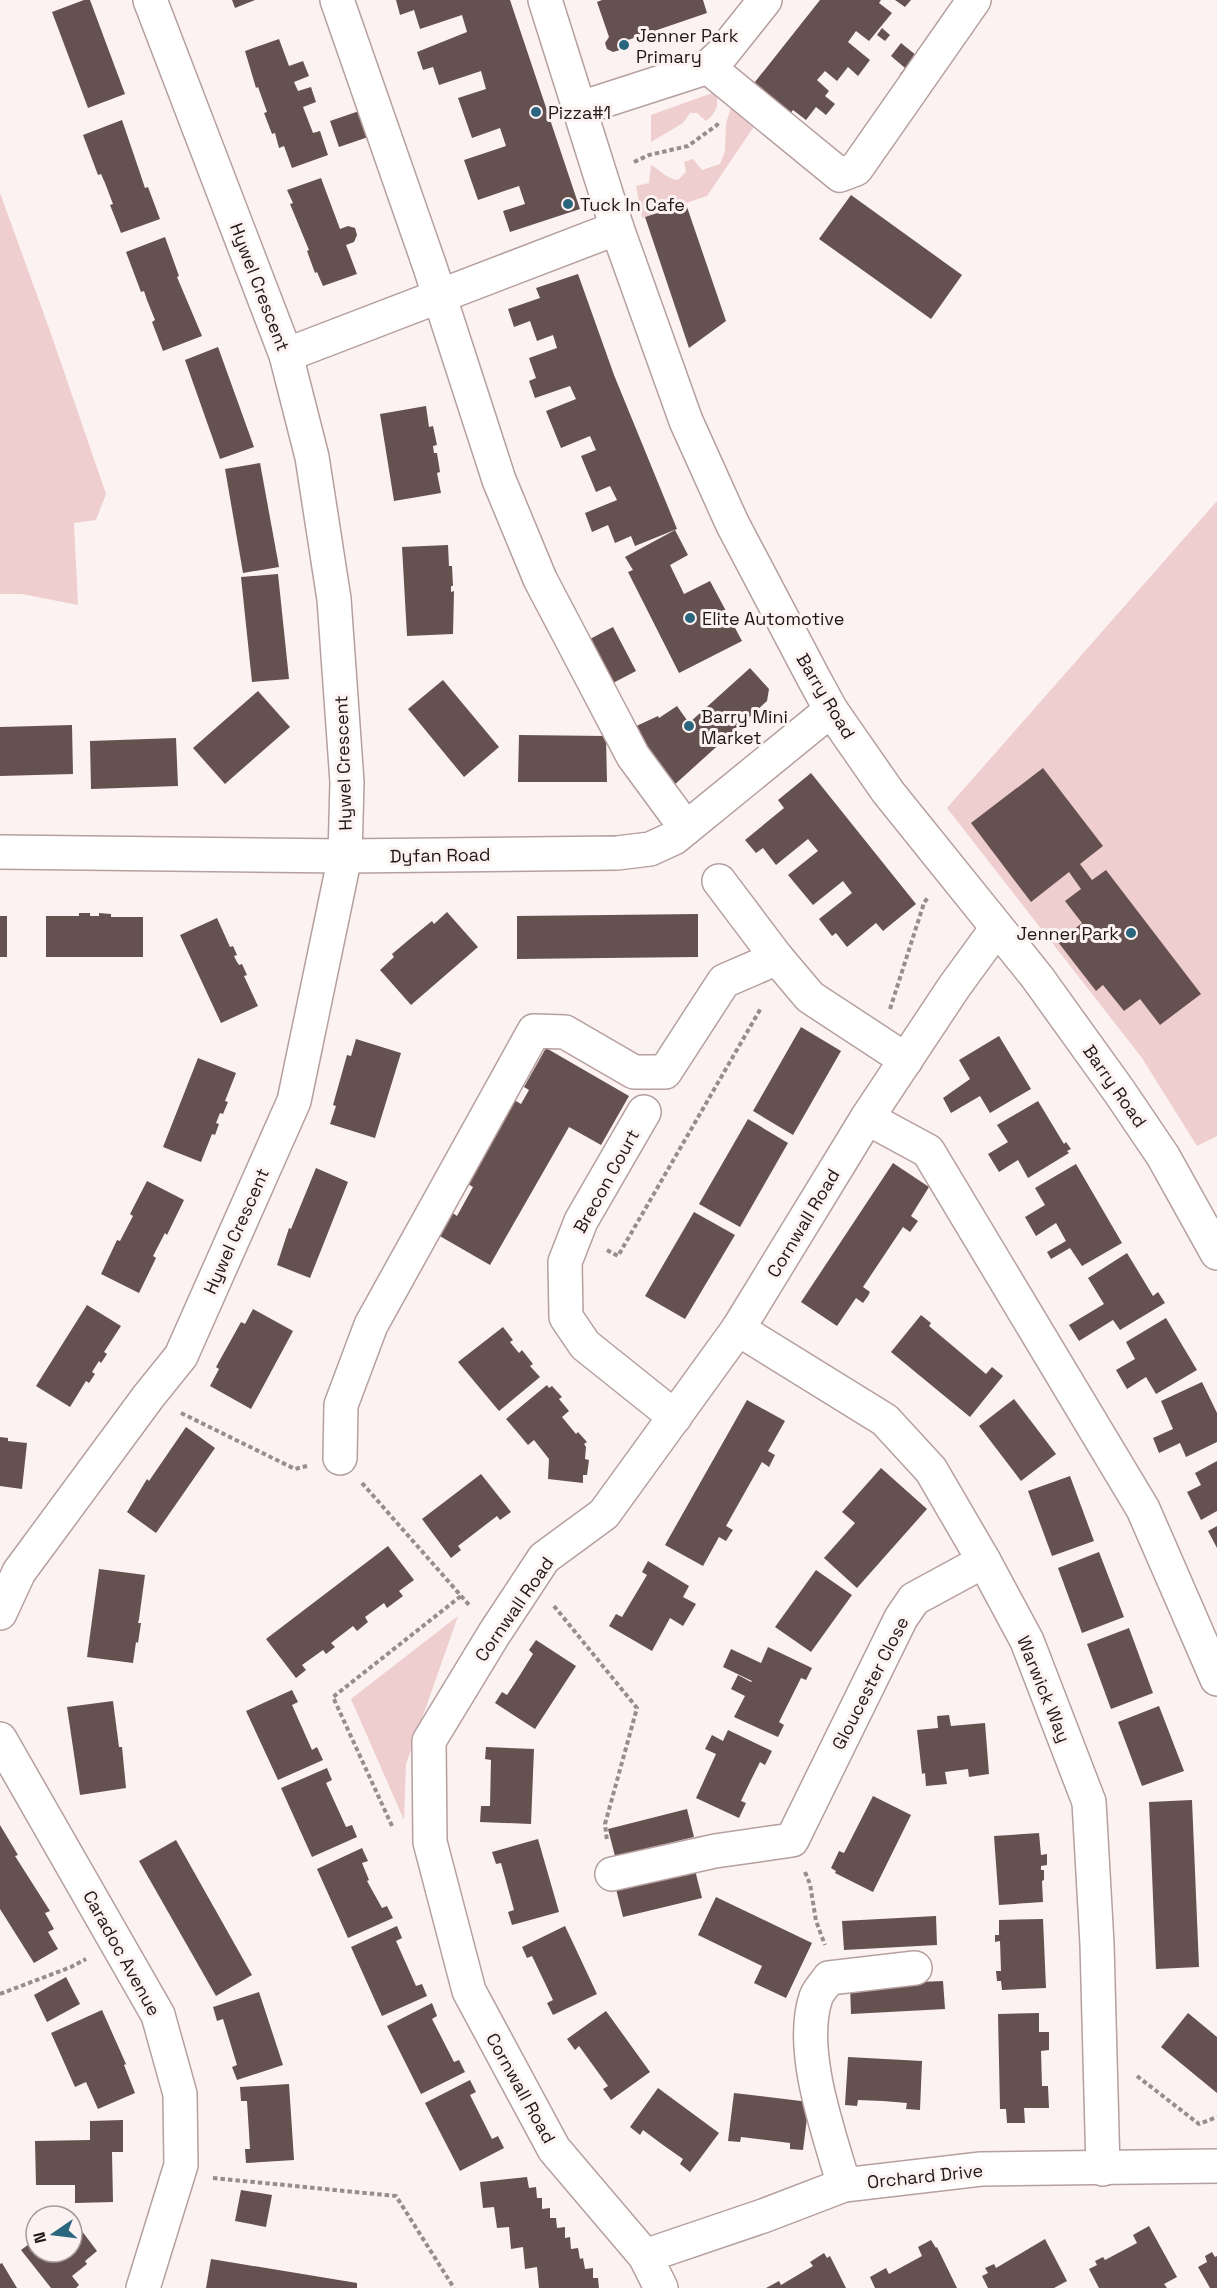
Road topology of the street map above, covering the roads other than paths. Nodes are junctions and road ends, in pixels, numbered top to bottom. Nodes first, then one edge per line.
1 (150, 0) edge
2 (337, 0) edge
3 (544, 0) edge
4 (765, 0) edge
5 (974, 0) edge
6 (719, 78) junction
7 (578, 109) junction
8 (617, 228) junction
9 (440, 296) junction
10 (286, 355) junction
11 (831, 710) junction
12 (686, 828) junction
13 (0, 852) edge
14 (345, 856) junction
15 (719, 881) dead end
16 (997, 928) junction
17 (777, 958) junction
18 (906, 1060) junction
19 (644, 1112) dead end
20 (867, 1118) junction
21 (1217, 1253) edge
22 (738, 1329) junction
23 (675, 1417) junction
24 (340, 1458) road end
25 (984, 1561) junction
26 (9, 1571) edge
27 (0, 1613) edge
28 (1217, 1679) edge
29 (0, 1739) edge
30 (612, 1874) road end
31 (915, 1968) dead end
32 (1217, 2166) edge
33 (1103, 2169) junction
34 (844, 2185) junction
35 (645, 2256) junction
36 (143, 2288) edge
37 (661, 2288) edge

1 - 10 street, Hywel Crescent
2 - 9 street
3 - 7 street, Barry Road
4 - 6 street
5 - 6 street
6 - 7 street
7 - 8 street, Barry Road
8 - 9 street
8 - 11 street, Barry Road
9 - 10 street
9 - 12 street
10 - 14 street, Hywel Crescent
11 - 12 street, Dyfan Road
11 - 16 street, Barry Road
12 - 14 street, Dyfan Road
13 - 14 street, Dyfan Road
14 - 26 street, Hywel Crescent
15 - 17 street
16 - 18 street, Cornwall Road
16 - 21 street, Barry Road
17 - 18 street
17 - 24 street
18 - 20 street, Cornwall Road
19 - 23 street, Brecon Court
20 - 22 street, Cornwall Road
20 - 28 street
22 - 23 street, Cornwall Road
22 - 25 street, Warwick Way
23 - 35 street, Cornwall Road
25 - 30 street, Gloucester Close
25 - 33 street, Warwick Way
26 - 27 street, Hywel Crescent
29 - 36 street, Caradoc Avenue
31 - 34 street
32 - 33 street, Orchard Drive
33 - 34 street, Orchard Drive
34 - 35 street, Orchard Drive
35 - 37 street, Cornwall Road

